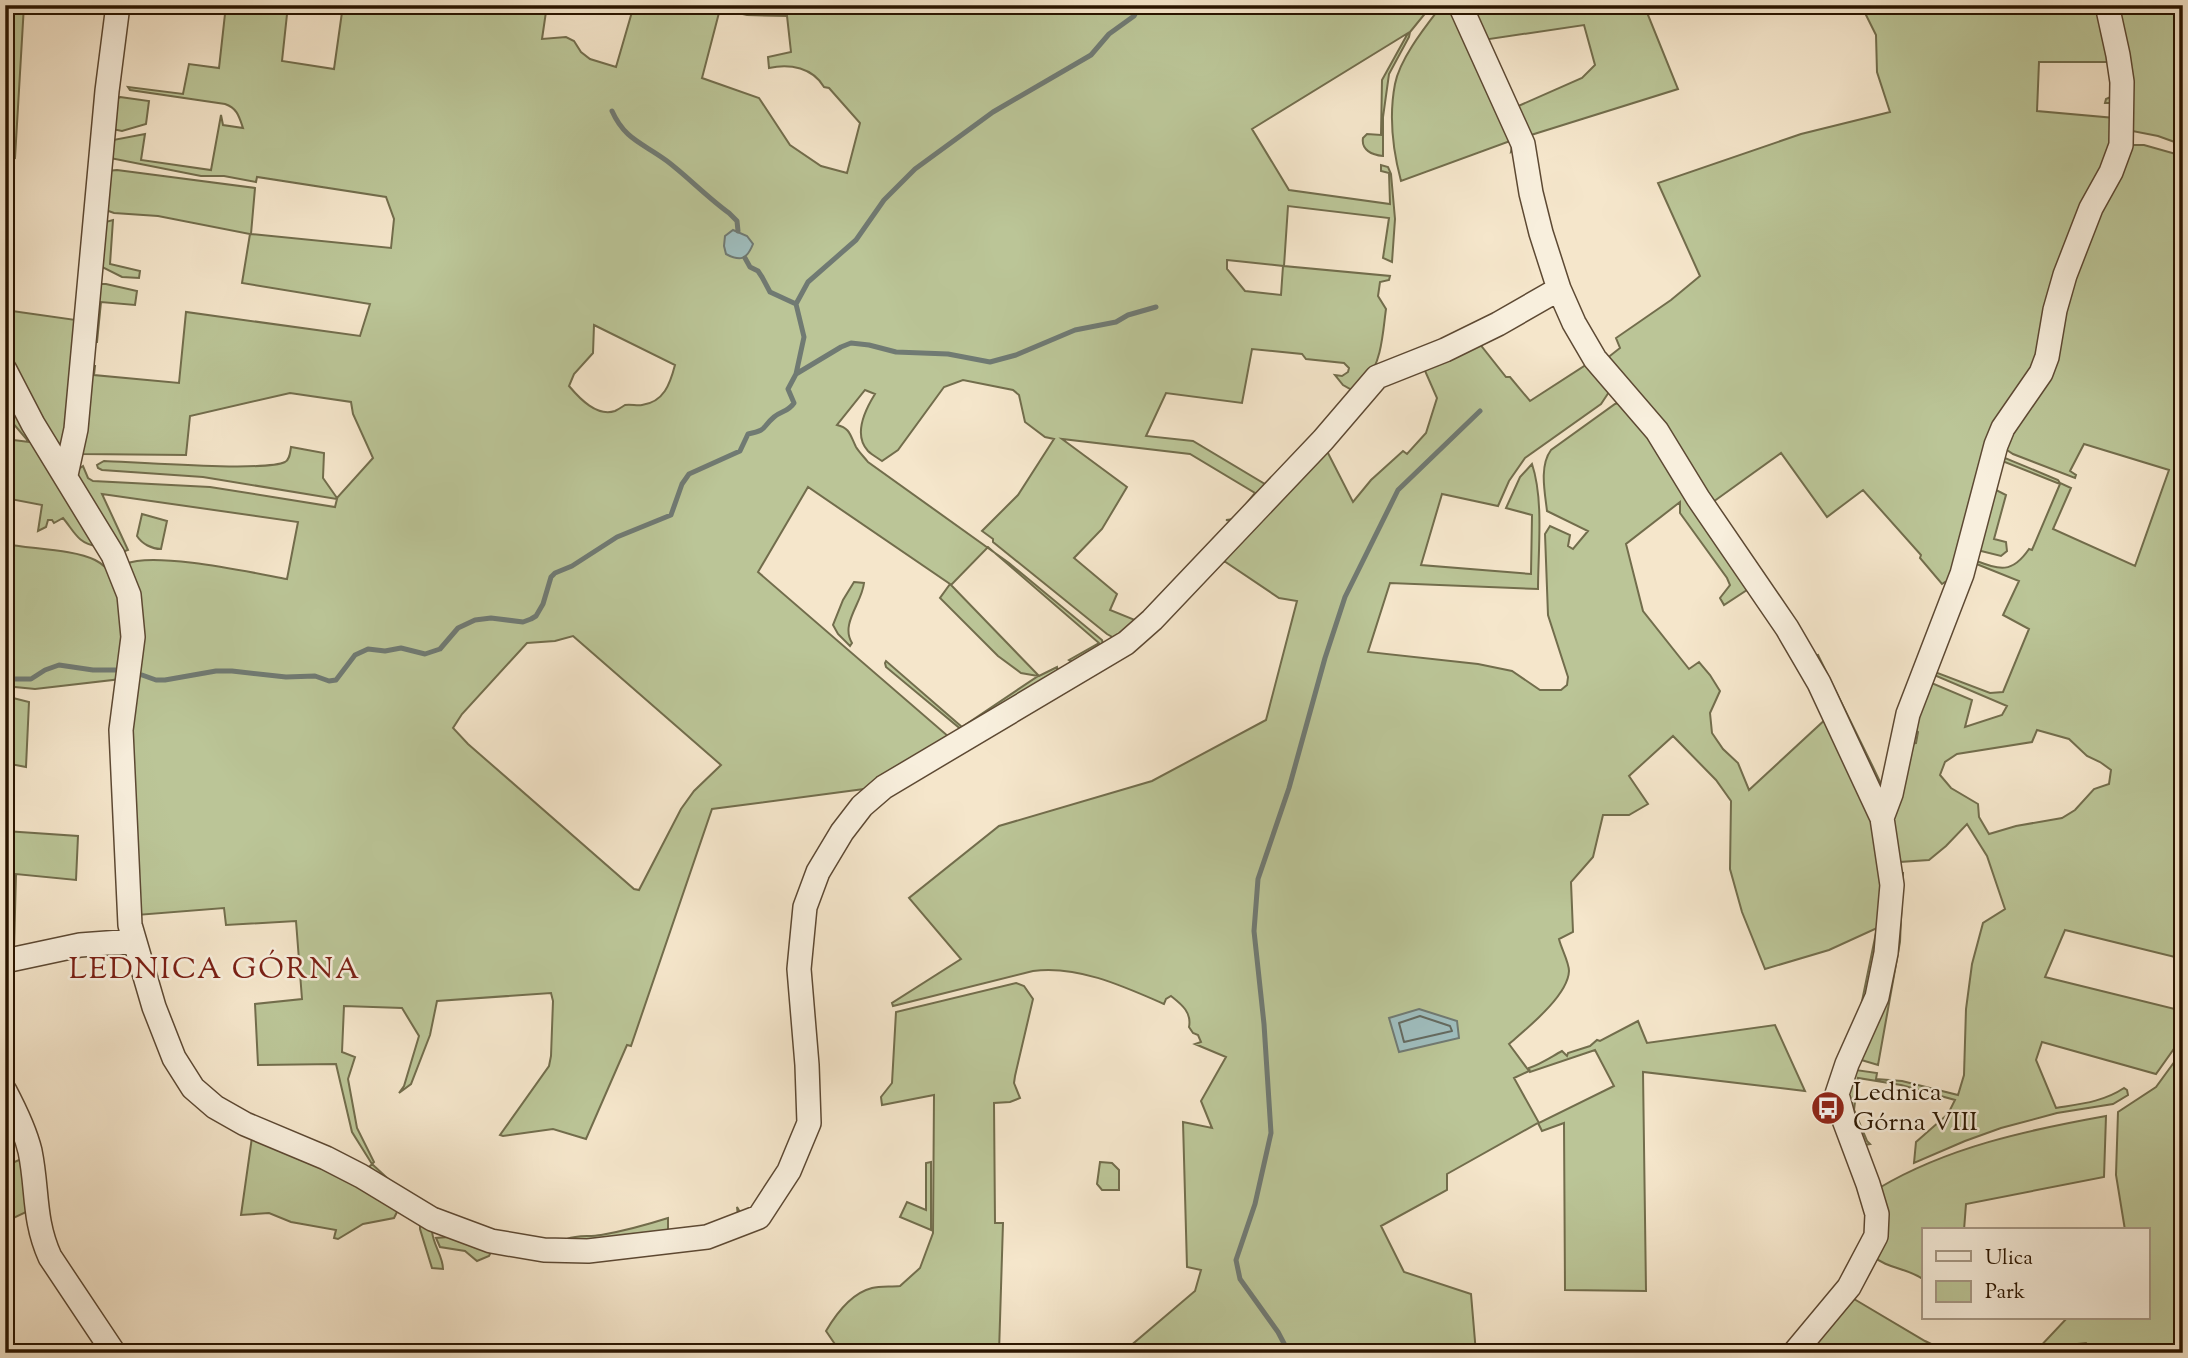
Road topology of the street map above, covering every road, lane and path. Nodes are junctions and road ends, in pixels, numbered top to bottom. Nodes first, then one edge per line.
1 (118, 5) edge
2 (1460, 5) edge
3 (2107, 5) edge
4 (1559, 289) junction
5 (5, 370) edge
6 (66, 475) junction
7 (1882, 818) junction
8 (134, 941) junction
9 (5, 961) edge
10 (5, 1091) edge
11 (114, 1353) edge
12 (1794, 1353) edge

1 - 6 street
2 - 4 street
3 - 7 street
4 - 7 street
4 - 8 street
5 - 6 street
6 - 8 street
7 - 12 street
8 - 9 street
10 - 11 street

